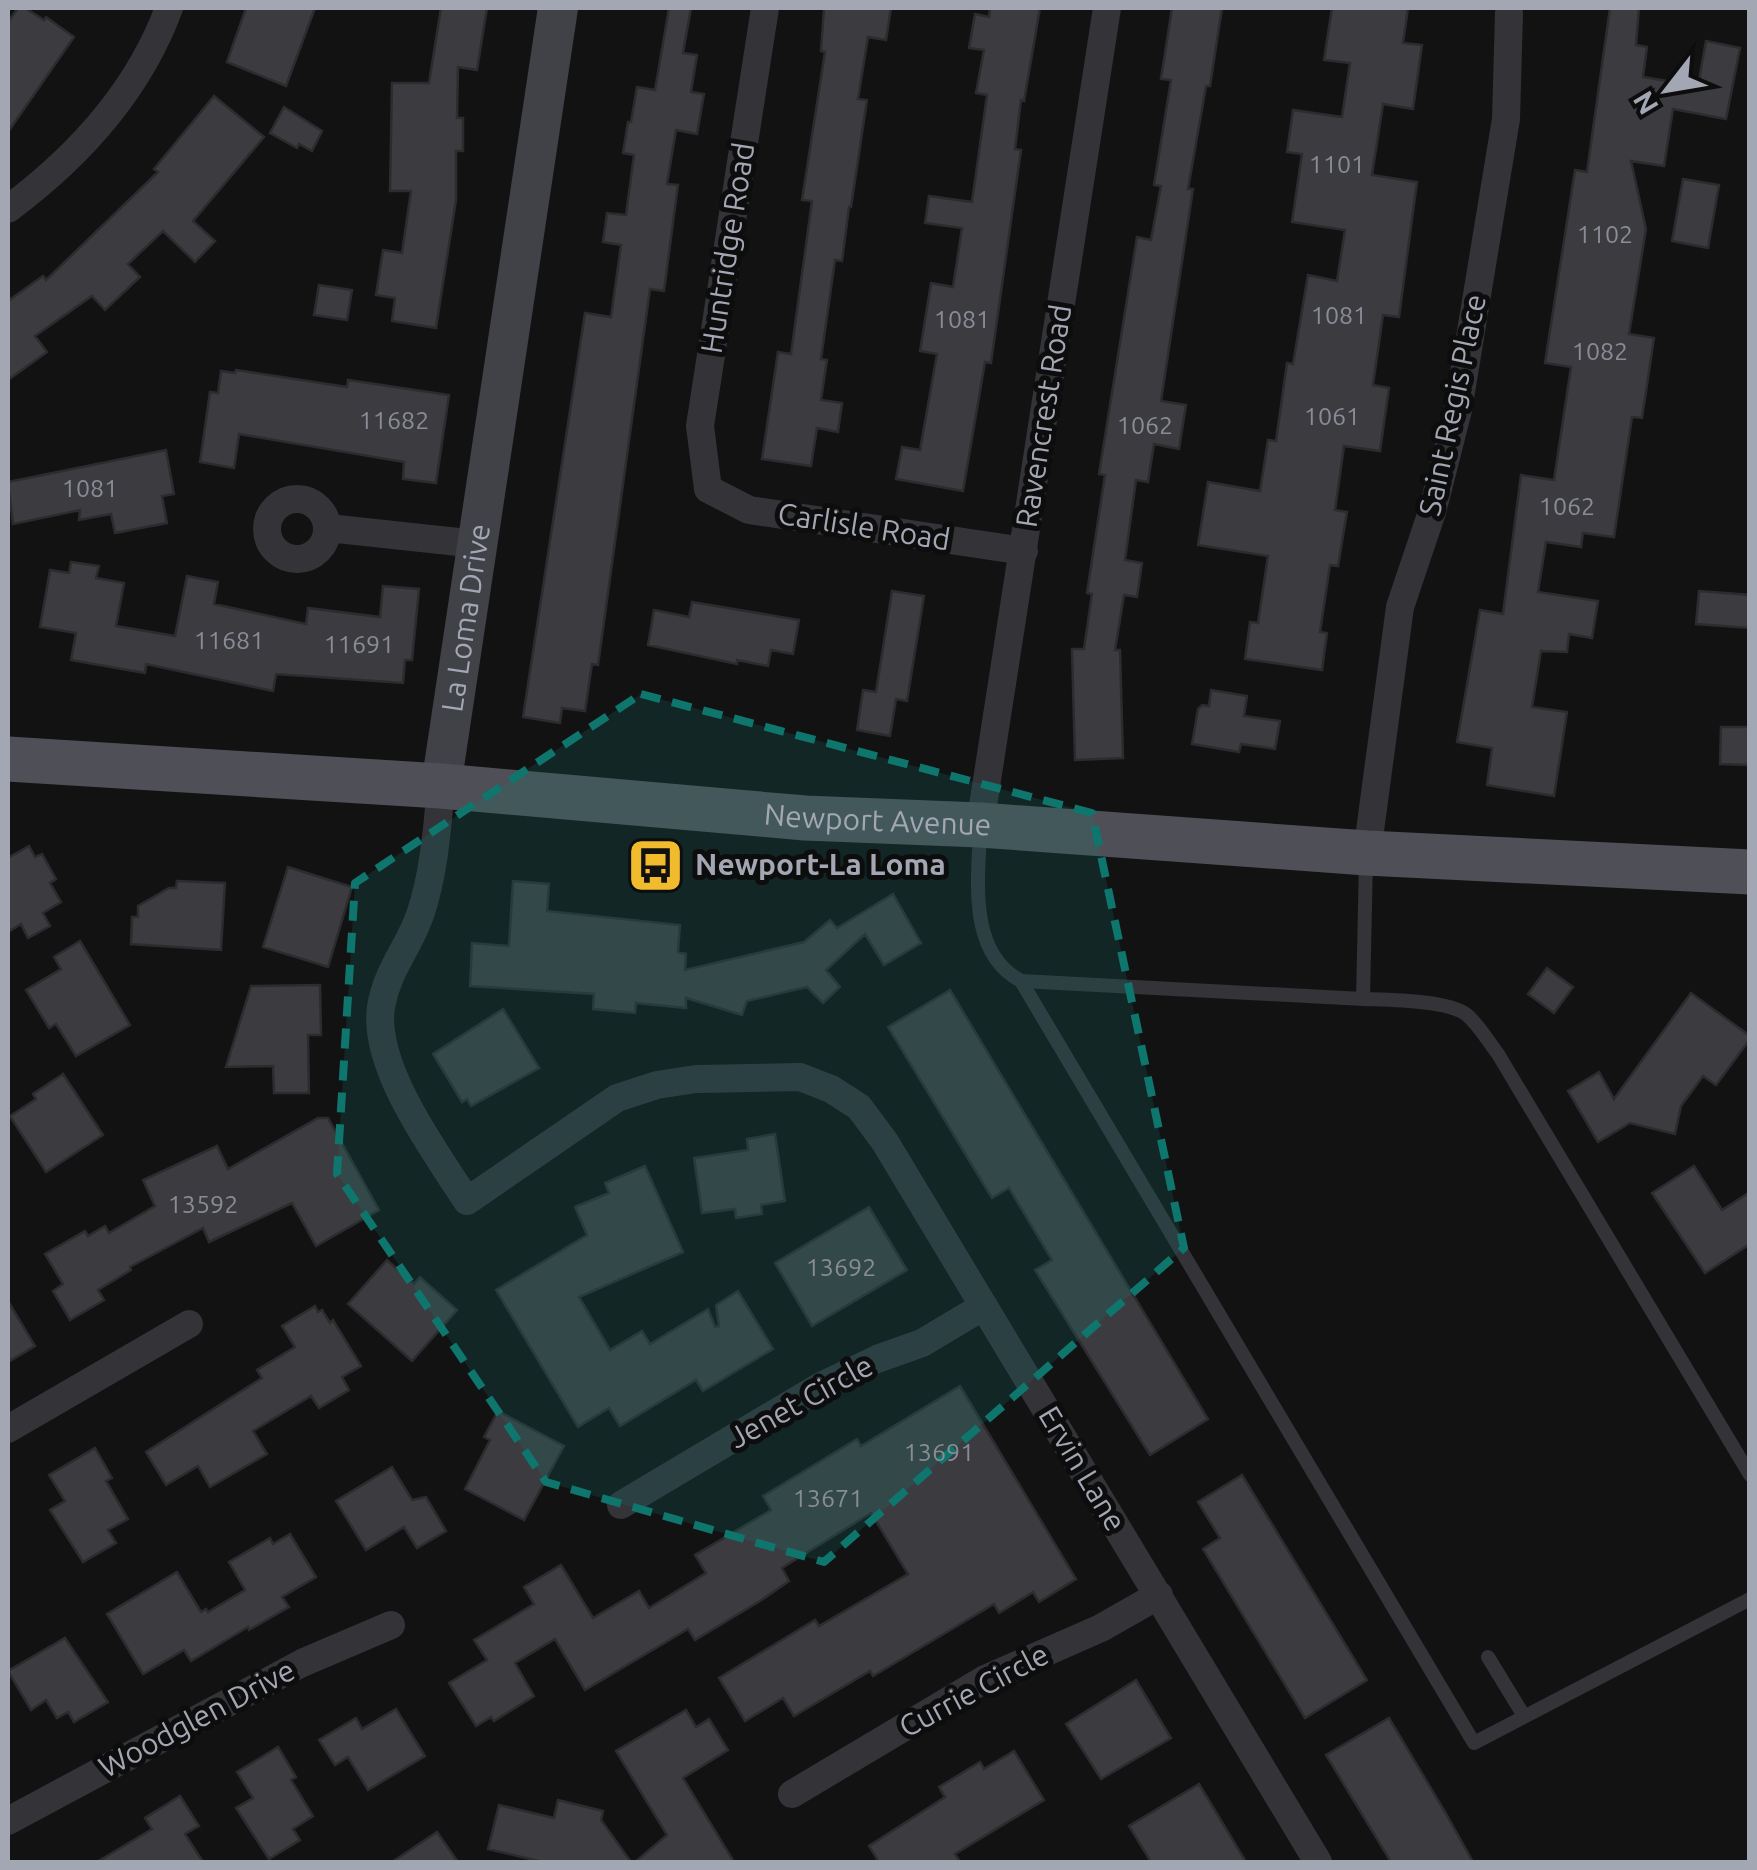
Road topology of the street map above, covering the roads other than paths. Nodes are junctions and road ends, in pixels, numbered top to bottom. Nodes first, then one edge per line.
1 (169, 8) edge
2 (558, 8) edge
3 (765, 8) edge
4 (1107, 8) edge
5 (1509, 12) dead end
6 (8, 209) edge
7 (708, 489) joint
8 (328, 528) dead end
9 (477, 544) junction
10 (1024, 552) junction
11 (8, 759) edge
12 (441, 786) junction
13 (980, 825) junction
14 (1366, 853) junction
15 (1750, 872) edge
16 (1020, 981) junction
17 (1362, 999) junction
18 (831, 1089) joint
19 (984, 1306) junction
20 (189, 1324) dead end
21 (8, 1429) edge
22 (1750, 1475) edge
23 (621, 1505) dead end
24 (1158, 1596) junction
25 (1750, 1599) edge
26 (391, 1626) dead end
27 (1488, 1657) dead end
28 (1524, 1716) junction
29 (792, 1794) dead end
30 (8, 1821) edge
31 (1318, 1862) edge

1 - 6 street
2 - 9 main road, La Loma Drive
3 - 7 street, Huntridge Road
4 - 10 street, Ravencrest Road
5 - 14 street, Saint Regis Place
7 - 10 street, Carlisle Road
8 - 9 street
9 - 12 main road, La Loma Drive
10 - 13 street, Ravencrest Road
11 - 12 main road, Newport Avenue
12 - 13 main road, Newport Avenue
12 - 18 street, La Loma Drive
13 - 14 main road, Newport Avenue
13 - 16 lane
14 - 15 main road, Newport Avenue
14 - 17 lane
16 - 17 lane
16 - 28 lane
17 - 22 lane
18 - 19 street, Ervin Lane
19 - 23 street, Jenet Circle
19 - 24 street, Ervin Lane
20 - 21 street
24 - 29 street, Currie Circle
24 - 31 street, Ervin Lane
25 - 28 lane
26 - 30 street, Woodglen Drive
27 - 28 lane

